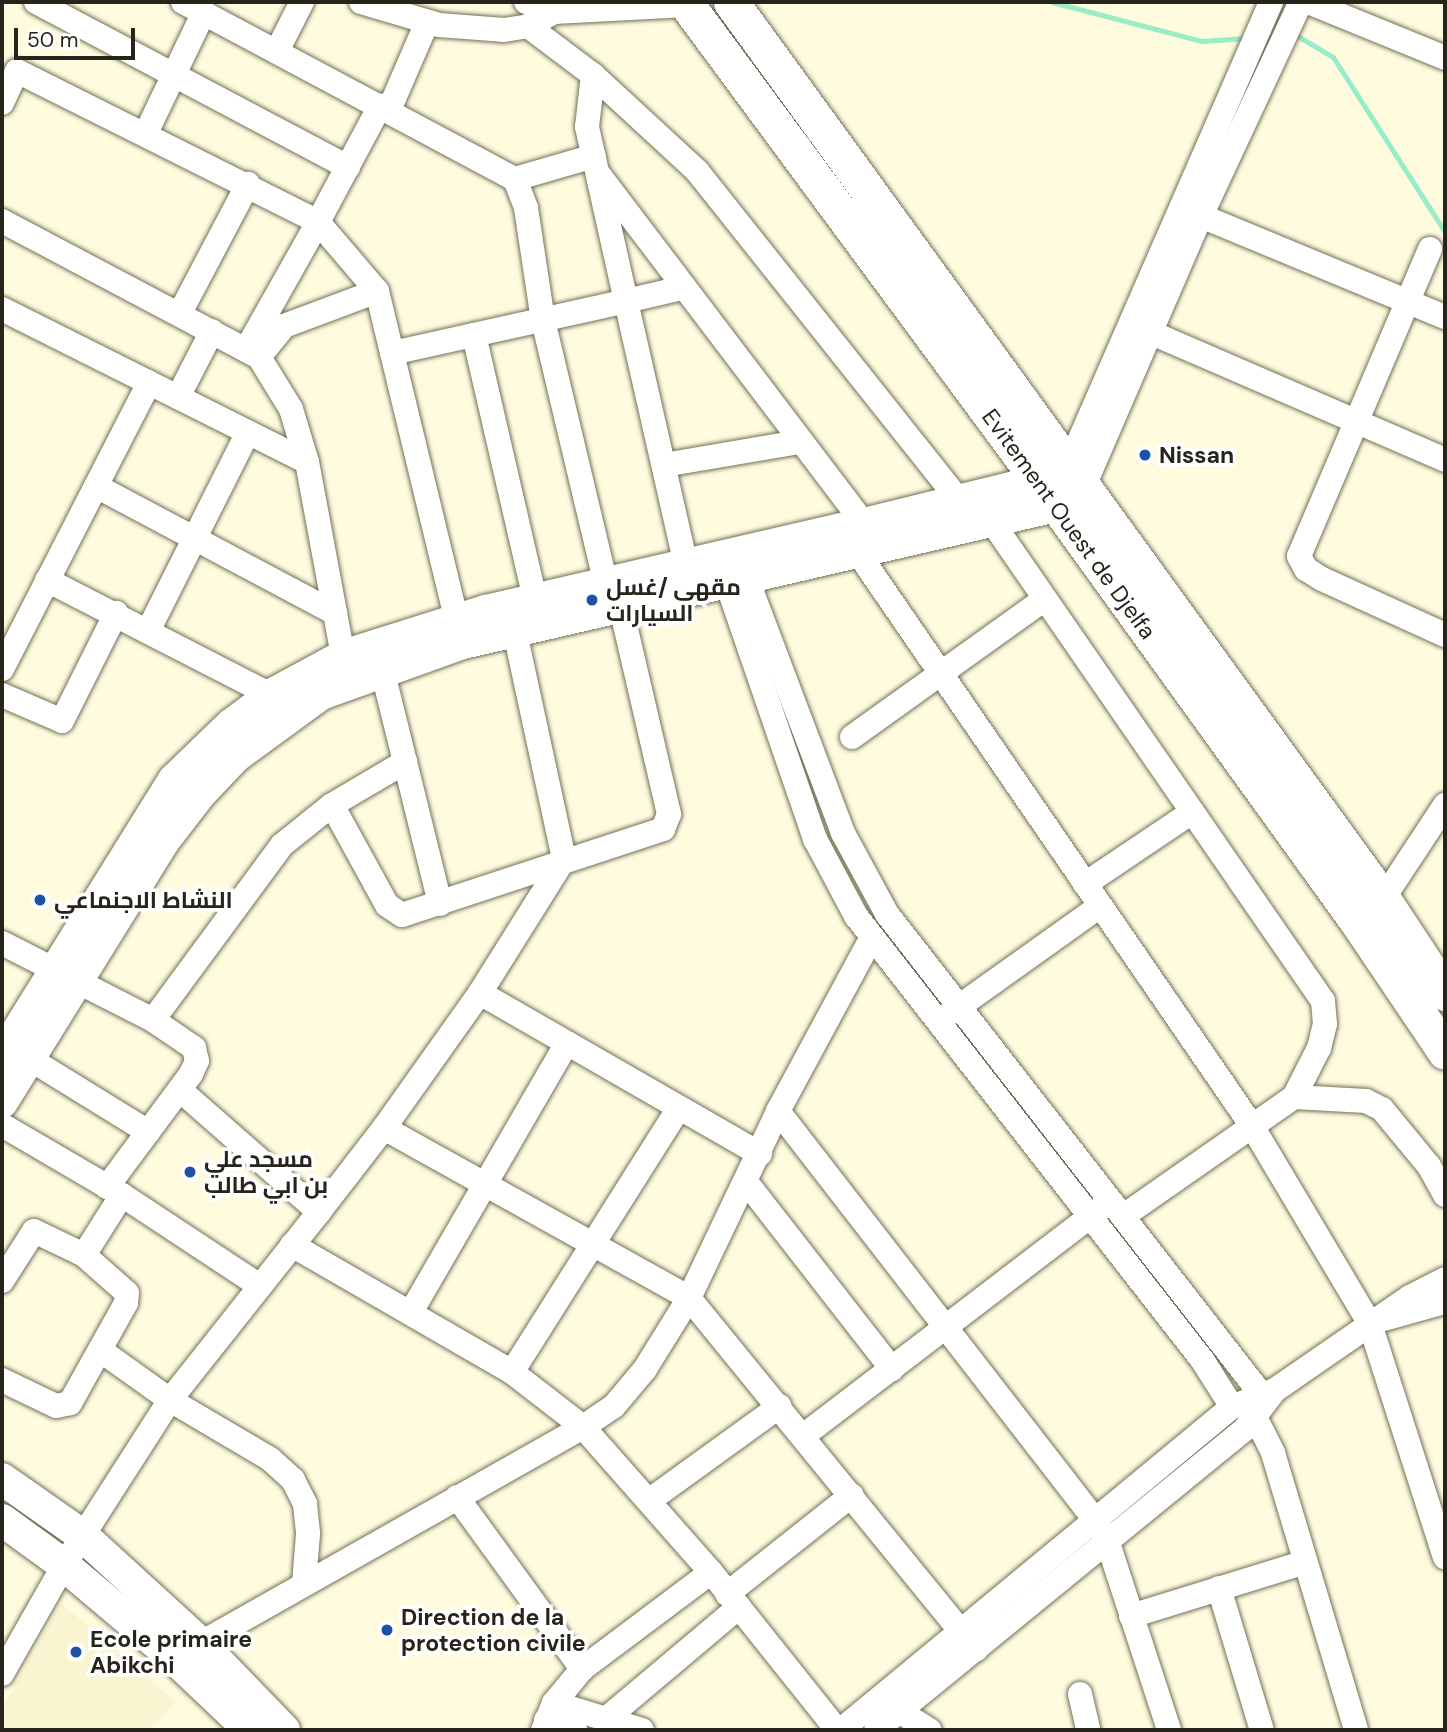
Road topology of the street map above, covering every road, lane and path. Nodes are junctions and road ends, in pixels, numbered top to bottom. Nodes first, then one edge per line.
1 (36, 2) edge
2 (302, 2) edge
3 (361, 2) edge
4 (731, 2) edge
5 (1271, 2) edge
6 (1301, 2) edge
7 (1308, 2) edge
8 (686, 3) edge
9 (194, 7) edge
10 (527, 14) edge
11 (427, 22) junction
12 (277, 51) junction
13 (1445, 58) edge
14 (9, 67) edge
15 (174, 73) junction
16 (593, 75) junction
17 (2, 103) edge
18 (384, 108) junction
19 (146, 133) junction
20 (597, 166) junction
21 (348, 167) junction
22 (515, 179) junction
23 (248, 184) junction
24 (1201, 216) junction
25 (2, 221) edge
26 (318, 222) junction
27 (1430, 249) dead end
28 (682, 288) junction
29 (377, 291) junction
30 (626, 300) junction
31 (1407, 303) junction
32 (2, 310) edge
33 (180, 313) junction
34 (1445, 317) edge
35 (543, 320) junction
36 (1142, 329) junction
37 (212, 331) junction
38 (474, 335) junction
39 (392, 353) junction
40 (253, 354) junction
41 (149, 383) junction
42 (178, 397) junction
43 (1355, 421) junction
44 (248, 432) junction
45 (798, 442) junction
46 (1445, 460) edge
47 (307, 463) junction
48 (664, 465) junction
49 (1077, 475) junction
50 (96, 486) junction
51 (1047, 494) junction
52 (959, 500) junction
53 (990, 519) junction
54 (860, 537) junction
55 (194, 538) junction
56 (686, 565) junction
57 (732, 568) junction
58 (47, 580) junction
59 (613, 596) junction
60 (1045, 599) junction
61 (535, 600) junction
62 (335, 612) junction
63 (116, 613) junction
64 (149, 629) junction
65 (460, 632) junction
66 (515, 632) junction
67 (1445, 635) edge
68 (343, 656) junction
69 (382, 668) junction
70 (2, 669) edge
71 (939, 671) junction
72 (2, 695) edge
73 (271, 695) junction
74 (852, 737) dead end
75 (405, 762) junction
76 (332, 805) junction
77 (1445, 805) edge
78 (1192, 812) junction
79 (564, 859) junction
80 (1085, 884) junction
81 (1383, 899) junction
82 (440, 904) junction
83 (1100, 906) junction
84 (1356, 920) junction
85 (871, 939) junction
86 (2, 943) edge
87 (66, 976) junction
88 (480, 993) junction
89 (1445, 993) edge
90 (961, 1006) junction
91 (153, 1020) junction
92 (939, 1021) junction
93 (567, 1043) junction
94 (1445, 1052) edge
95 (16, 1058) edge
96 (180, 1090) junction
97 (1294, 1097) junction
98 (2, 1102) edge
99 (679, 1108) junction
100 (778, 1111) junction
101 (2, 1125) edge
102 (1252, 1126) junction
103 (384, 1128) junction
104 (148, 1132) junction
105 (760, 1154) junction
106 (747, 1183) junction
107 (485, 1184) junction
108 (114, 1191) junction
109 (1445, 1195) edge
110 (1119, 1207) junction
111 (319, 1212) junction
112 (1090, 1217) junction
113 (292, 1245) junction
114 (595, 1246) junction
115 (84, 1255) junction
116 (1445, 1279) edge
117 (2, 1281) edge
118 (257, 1284) junction
119 (689, 1298) junction
120 (1445, 1303) edge
121 (411, 1312) junction
122 (1375, 1322) junction
123 (945, 1326) junction
124 (100, 1350) junction
125 (892, 1369) junction
126 (512, 1371) junction
127 (2, 1380) edge
128 (1268, 1392) junction
129 (170, 1400) junction
130 (780, 1406) junction
131 (1232, 1407) junction
132 (1256, 1419) junction
133 (583, 1427) junction
134 (803, 1436) junction
135 (2, 1479) edge
136 (852, 1495) junction
137 (457, 1497) junction
138 (650, 1500) junction
139 (2, 1520) edge
140 (1101, 1530) junction
141 (83, 1536) junction
142 (1445, 1557) edge
143 (1305, 1562) junction
144 (64, 1566) junction
145 (711, 1573) junction
146 (304, 1584) junction
147 (1219, 1588) junction
148 (733, 1600) junction
149 (1131, 1615) junction
150 (968, 1642) junction
151 (187, 1651) junction
152 (582, 1669) junction
153 (2, 1674) edge
154 (1080, 1693) dead end
155 (899, 1711) junction
156 (548, 1718) edge
157 (606, 1719) junction
158 (250, 1730) edge
159 (284, 1730) edge
160 (575, 1730) edge
161 (642, 1730) edge
162 (839, 1730) edge
163 (876, 1730) edge
164 (929, 1730) edge
165 (1088, 1730) edge
166 (1169, 1730) edge
167 (1262, 1730) edge
168 (1356, 1730) edge

1 - 15 street
2 - 12 street
3 - 11 street
4 - 49 highway
5 - 36 street
6 - 24 street
7 - 13 street
8 - 10 street
8 - 51 highway, Evitement Ouest de Djelfa
9 - 12 street
9 - 15 street
10 - 11 street
10 - 16 street
11 - 18 street
12 - 18 street
14 - 17 street
14 - 19 street
15 - 19 street
15 - 21 street
16 - 20 street
16 - 52 street
18 - 21 street
18 - 22 street
19 - 23 street
20 - 22 street
20 - 28 street
20 - 30 street
21 - 26 street
22 - 35 street
23 - 26 street
23 - 33 street
24 - 31 street
24 - 36 street
25 - 33 street
26 - 29 street
26 - 40 street
27 - 31 street
28 - 30 street
28 - 45 street
29 - 39 street
29 - 40 street
30 - 35 street
30 - 48 street
31 - 34 street
31 - 43 street
32 - 41 street
33 - 37 street
35 - 38 street
35 - 59 street
36 - 43 street
36 - 49 street
37 - 40 street
37 - 42 street
38 - 39 street
38 - 61 street
39 - 65 street
40 - 47 street
41 - 42 street
41 - 50 street
42 - 44 street
43 - 46 street
43 - 67 street
44 - 47 street
44 - 55 street
45 - 48 street
45 - 54 street
47 - 62 street
48 - 56 street
49 - 51 main road
49 - 81 highway
50 - 55 street
50 - 58 street
51 - 52 main road
51 - 53 main road
51 - 84 highway, Evitement Ouest de Djelfa
52 - 54 main road
53 - 54 main road
53 - 60 street
54 - 57 main road
54 - 71 street
55 - 62 street
55 - 64 street
56 - 57 main road
56 - 59 main road
57 - 59 main road
57 - 85 street
57 - 90 street
58 - 63 street
58 - 70 street
59 - 61 main road
59 - 66 main road
59 - 79 street
60 - 71 street
60 - 78 street
61 - 65 main road
62 - 68 street
63 - 64 street
63 - 72 street
64 - 73 street
65 - 66 main road
65 - 68 main road
65 - 69 main road
66 - 79 street
68 - 73 main road
69 - 75 street
69 - 87 main road
71 - 74 street
71 - 80 street
73 - 87 main road
75 - 76 street
75 - 82 street
76 - 82 street
76 - 91 street
77 - 81 street
78 - 80 street
78 - 97 street
79 - 82 street
79 - 88 street
80 - 83 street
81 - 84 street
81 - 89 highway
83 - 90 street
83 - 102 street
84 - 94 highway, Evitement Ouest de Djelfa
85 - 92 street
85 - 100 street
86 - 87 street
87 - 91 street
87 - 95 main road
88 - 93 street
88 - 103 street
90 - 92 street
90 - 110 street
91 - 96 street
92 - 112 street
93 - 99 street
93 - 107 street
95 - 98 main road
95 - 104 street
96 - 104 street
96 - 111 street
97 - 102 street
97 - 109 street
99 - 105 street
99 - 114 street
100 - 105 street
100 - 123 street
101 - 108 street
102 - 110 street
102 - 122 street
103 - 107 street
103 - 111 street
104 - 108 street
105 - 106 street
106 - 119 street
106 - 125 street
107 - 114 street
107 - 121 street
108 - 115 street
108 - 118 street
110 - 112 street
110 - 128 street
111 - 113 street
112 - 123 street
112 - 131 street
113 - 118 street
113 - 121 street
114 - 119 street
114 - 126 street
115 - 117 street
115 - 124 street
116 - 122 street
118 - 129 street
119 - 130 street
119 - 133 street
120 - 122 street
121 - 126 street
122 - 128 street
122 - 142 street
123 - 125 street
123 - 140 street
124 - 127 street
124 - 129 street
125 - 134 street
126 - 133 street
128 - 131 street
128 - 132 street
129 - 141 street
129 - 146 street
130 - 134 street
130 - 138 street
131 - 140 street
132 - 140 street
132 - 143 street
133 - 137 street
133 - 138 street
134 - 136 street
135 - 141 main road
136 - 148 street
136 - 150 street
137 - 146 street
137 - 152 street
138 - 145 street
139 - 144 main road
140 - 149 street
140 - 150 street
141 - 144 street
141 - 151 main road
143 - 147 street
143 - 168 street
144 - 151 main road
144 - 153 street
145 - 148 street
145 - 152 street
146 - 151 street
147 - 149 street
147 - 167 street
148 - 157 street
148 - 162 street
149 - 166 street
150 - 155 street
150 - 162 street
151 - 158 main road
151 - 159 main road
152 - 156 street
154 - 165 street
155 - 163 street
155 - 164 street
156 - 157 street
156 - 160 street
157 - 161 street

